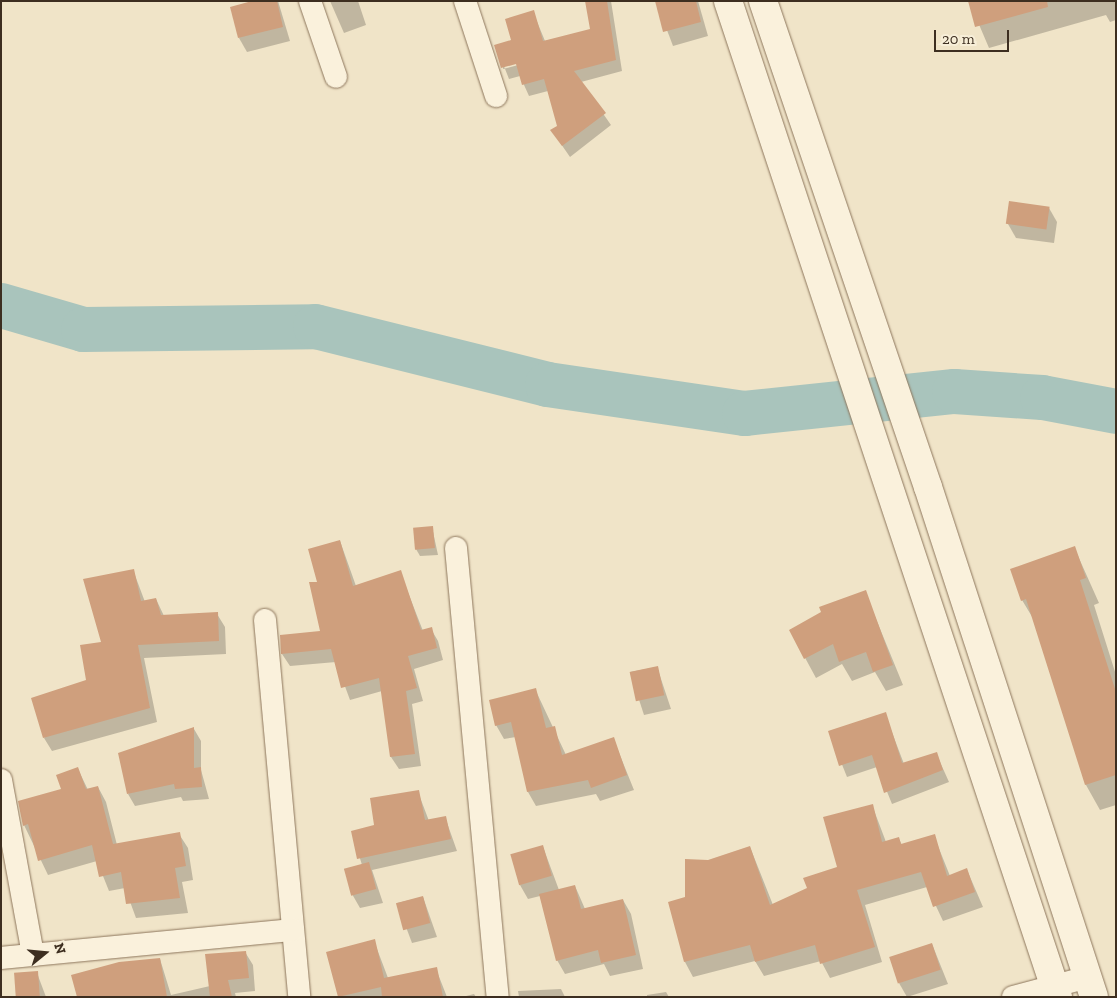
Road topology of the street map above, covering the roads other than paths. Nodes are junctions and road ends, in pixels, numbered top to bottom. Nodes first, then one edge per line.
1 (310, 1) edge
2 (465, 1) edge
3 (728, 1) edge
4 (763, 1) edge
5 (336, 77) dead end
6 (496, 96) dead end
7 (456, 548) dead end
8 (264, 620) dead end
9 (1, 780) edge
10 (293, 930) junction
11 (32, 955) junction
12 (1, 958) edge
13 (1091, 987) edge
14 (1056, 991) edge
15 (299, 997) edge
16 (498, 997) edge
17 (1013, 997) edge

1 - 5 street
2 - 6 street
3 - 14 main road
4 - 13 main road
7 - 16 street
8 - 10 street
9 - 11 street
10 - 11 street
10 - 15 street
11 - 12 street
13 - 14 street
14 - 17 street

